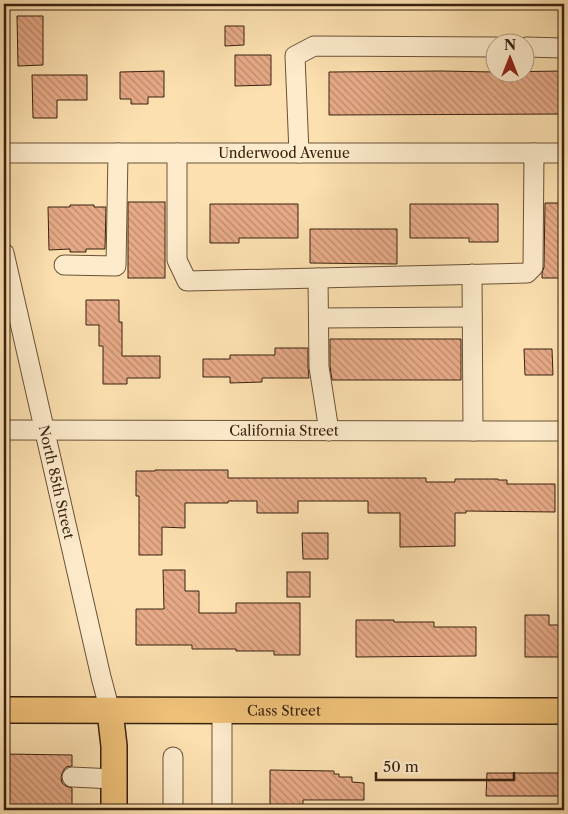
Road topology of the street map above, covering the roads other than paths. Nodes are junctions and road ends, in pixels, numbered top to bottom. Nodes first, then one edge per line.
1 (486, 47) edge
2 (536, 47) edge
3 (564, 48) edge
4 (4, 153) edge
5 (118, 153) junction
6 (176, 153) junction
7 (299, 153) junction
8 (534, 154) junction
9 (564, 154) edge
10 (4, 253) edge
11 (64, 265) dead end
12 (472, 274) junction
13 (318, 278) junction
14 (472, 317) junction
15 (319, 318) junction
16 (4, 430) edge
17 (45, 430) junction
18 (329, 431) junction
19 (473, 431) junction
20 (564, 431) edge
21 (4, 710) edge
22 (110, 711) junction
23 (222, 711) junction
24 (564, 711) edge
25 (173, 758) dead end
26 (72, 777) dead end
27 (114, 779) junction
28 (114, 810) edge
29 (173, 810) edge
30 (222, 810) edge

1 - 7 street
2 - 3 street
4 - 5 street, Underwood Avenue
5 - 6 street, Underwood Avenue
5 - 11 street
6 - 7 street, Underwood Avenue
6 - 13 street
7 - 8 street, Underwood Avenue
8 - 9 street, Underwood Avenue
8 - 12 street
10 - 17 street, North 85th Street
12 - 13 street
12 - 14 street
13 - 15 street
14 - 15 street
14 - 19 street
15 - 18 street
16 - 17 street, California Street
17 - 18 street, California Street
17 - 22 street, North 85th Street
18 - 19 street, California Street
19 - 20 street, California Street
21 - 22 main road, Cass Street
22 - 23 main road, Cass Street
22 - 27 main road
23 - 24 main road, Cass Street
23 - 30 street
25 - 29 street
26 - 27 street
27 - 28 main road

